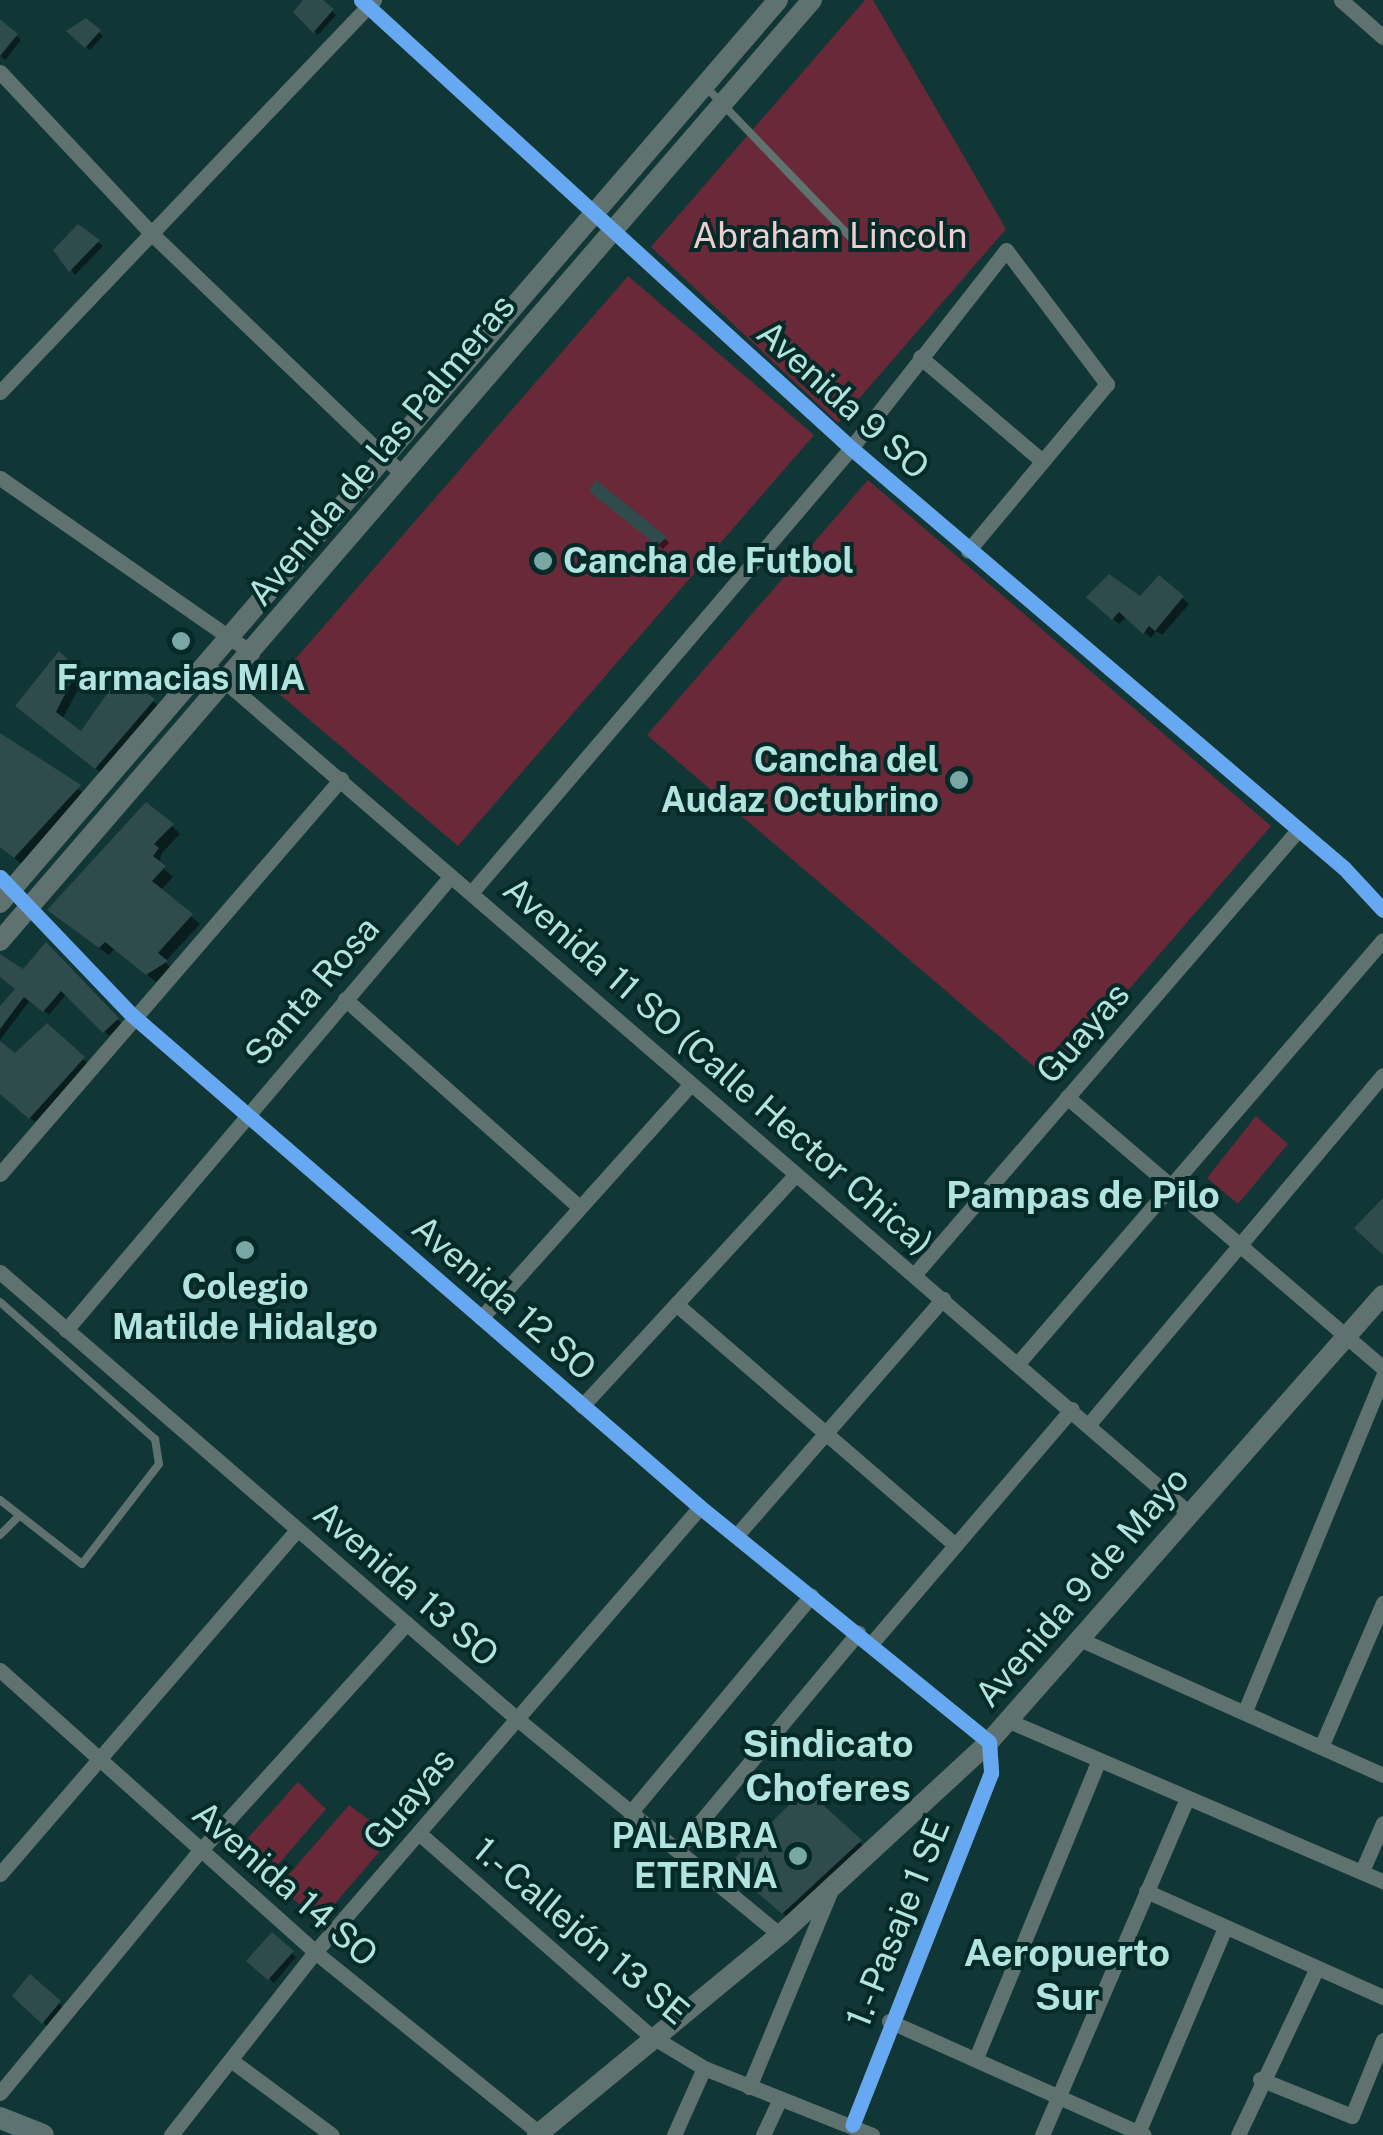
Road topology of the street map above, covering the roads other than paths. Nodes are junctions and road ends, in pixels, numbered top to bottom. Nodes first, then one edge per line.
1 (778, 0) edge
2 (812, 0) edge
3 (367, 2) edge
4 (1346, 2) edge
5 (1383, 37) edge
6 (0, 72) edge
7 (706, 86) junction
8 (724, 100) junction
9 (601, 225) junction
10 (153, 235) junction
11 (853, 240) dead end
12 (920, 356) junction
13 (0, 392) edge
14 (851, 448) junction
15 (386, 459) junction
16 (1040, 459) junction
17 (403, 474) junction
18 (0, 478) edge
19 (968, 551) junction
20 (231, 639) junction
21 (252, 654) junction
22 (206, 666) junction
23 (226, 683) junction
24 (341, 779) junction
25 (1298, 830) junction
26 (452, 876) junction
27 (4, 889) edge
28 (471, 893) junction
29 (30, 906) junction
30 (1383, 910) edge
31 (1383, 940) edge
32 (0, 941) edge
33 (346, 999) junction
34 (132, 1014) junction
35 (1383, 1074) edge
36 (690, 1086) junction
37 (1067, 1097) junction
38 (246, 1112) junction
39 (0, 1174) edge
40 (795, 1175) junction
41 (1170, 1183) junction
42 (579, 1206) junction
43 (1239, 1244) junction
44 (0, 1272) edge
45 (914, 1275) junction
46 (1383, 1296) edge
47 (943, 1299) junction
48 (0, 1302) edge
49 (676, 1304) junction
50 (481, 1318) junction
51 (66, 1330) junction
52 (1344, 1336) junction
53 (1019, 1362) junction
54 (1383, 1368) edge
55 (1383, 1376) edge
56 (582, 1406) junction
57 (1072, 1409) junction
58 (1089, 1424) junction
59 (824, 1435) junction
60 (0, 1500) edge
61 (700, 1507) junction
62 (1190, 1514) junction
63 (19, 1516) junction
64 (297, 1530) junction
65 (0, 1534) edge
66 (736, 1536) junction
67 (955, 1545) junction
68 (811, 1596) junction
69 (1383, 1603) edge
70 (406, 1623) junction
71 (864, 1638) junction
72 (1078, 1638) junction
73 (0, 1670) edge
74 (1245, 1710) junction
75 (516, 1718) junction
76 (1009, 1722) junction
77 (989, 1742) junction
78 (1321, 1748) junction
79 (99, 1756) junction
80 (1097, 1764) junction
81 (1383, 1775) edge
82 (1187, 1799) junction
83 (630, 1813) junction
84 (1383, 1822) edge
85 (421, 1834) junction
86 (677, 1850) junction
87 (198, 1852) junction
88 (6, 1855) edge
89 (1362, 1871) junction
90 (0, 1874) edge
91 (1383, 1881) edge
92 (832, 1886) junction
93 (1146, 1891) junction
94 (1224, 1930) junction
95 (780, 1934) junction
96 (315, 1952) junction
97 (1316, 1970) junction
98 (1383, 1997) edge
99 (889, 2021) junction
100 (651, 2036) junction
101 (1383, 2040) edge
102 (976, 2058) junction
103 (232, 2061) junction
104 (704, 2068) junction
105 (1260, 2079) junction
106 (749, 2087) junction
107 (0, 2092) edge
108 (1058, 2096) junction
109 (778, 2100) junction
110 (0, 2118) edge
111 (852, 2126) junction
112 (538, 2134) edge
113 (1140, 2134) edge
114 (42, 2135) edge
115 (171, 2135) edge
116 (331, 2135) edge
117 (674, 2135) edge
118 (762, 2135) edge
119 (872, 2135) edge
120 (1042, 2135) edge
121 (1238, 2135) edge

1 - 7 street, Avenida de las Palmeras
2 - 8 street, Avenida de las Palmeras
3 - 9 street, Avenida 9 SO
3 - 10 street
4 - 5 street
6 - 10 street
7 - 8 lane
7 - 9 street, Avenida de las Palmeras
8 - 9 street, Avenida de las Palmeras
8 - 11 lane
9 - 14 street, Avenida 9 SO
9 - 15 street, Avenida de las Palmeras
9 - 17 street, Avenida de las Palmeras
10 - 13 street
10 - 15 street
12 - 14 street
12 - 16 street
12 - 16 street
14 - 19 street, Avenida 9 SO
14 - 28 street
15 - 17 street
15 - 20 street, Avenida de las Palmeras
16 - 19 street
17 - 21 street, Avenida de las Palmeras
18 - 20 street
19 - 25 street, Avenida 9 SO
20 - 21 street
20 - 22 street, Avenida de las Palmeras
21 - 23 street, Avenida de las Palmeras
22 - 23 street, Avenida 11 SO (Calle Hector Chica)
22 - 27 street, Avenida de las Palmeras
23 - 24 street, Avenida 11 SO (Calle Hector Chica)
23 - 29 street, Avenida de las Palmeras
24 - 26 street, Avenida 11 SO (Calle Hector Chica)
24 - 34 street
25 - 30 street, Avenida 9 SO
25 - 37 street, Guayas
26 - 28 street, Avenida 11 SO (Calle Hector Chica)
26 - 33 street, Santa Rosa
27 - 29 street, Avenida 12 SO
28 - 36 street, Avenida 11 SO (Calle Hector Chica)
29 - 32 street, Avenida de las Palmeras
29 - 34 street, Avenida 12 SO
31 - 41 street
33 - 38 street, Santa Rosa
33 - 42 street
34 - 38 street, Avenida 12 SO
34 - 39 street
35 - 43 street
36 - 40 street, Avenida 11 SO (Calle Hector Chica)
36 - 42 street
37 - 41 street
37 - 45 street, Guayas
38 - 50 street, Avenida 12 SO
38 - 51 street, Santa Rosa
40 - 45 street, Avenida 11 SO (Calle Hector Chica)
40 - 49 street
41 - 43 street
41 - 53 street
42 - 50 street
43 - 52 street
43 - 58 street
44 - 51 street, Avenida 13 SO
45 - 47 street, Avenida 11 SO (Calle Hector Chica)
46 - 52 street, Avenida 9 de Mayo
47 - 53 street, Avenida 11 SO (Calle Hector Chica)
47 - 59 street
48 - 63 lane
49 - 56 street
49 - 59 street
50 - 56 street, Avenida 12 SO
51 - 64 street, Avenida 13 SO
52 - 54 street
52 - 62 street, Avenida 9 de Mayo
53 - 57 street, Avenida 11 SO (Calle Hector Chica)
55 - 74 street
56 - 61 street, Avenida 12 SO
57 - 58 street, Avenida 11 SO (Calle Hector Chica)
57 - 67 street
58 - 62 street, Avenida 11 SO (Calle Hector Chica)
59 - 66 street
59 - 67 street
60 - 63 lane
61 - 66 street, Avenida 12 SO
61 - 75 street, Guayas
62 - 72 street, Avenida 9 de Mayo
63 - 65 lane
64 - 70 street, Avenida 13 SO
64 - 79 street
66 - 68 street, Avenida 12 SO
67 - 71 street
68 - 71 street, Avenida 12 SO
68 - 83 street
69 - 78 street
70 - 75 street, Avenida 13 SO
70 - 87 street
71 - 77 street, Avenida 12 SO
71 - 86 street
72 - 74 street
72 - 76 street, Avenida 9 de Mayo
73 - 79 street, Avenida 14 SO
74 - 78 street
75 - 83 street, Avenida 13 SO
75 - 85 street, Guayas
76 - 77 street, Avenida 9 de Mayo
76 - 80 street
77 - 92 street, Avenida 9 de Mayo
77 - 99 street, 1.- Pasaje 1 SE
78 - 81 street
79 - 87 street, Avenida 14 SO
79 - 88 street
80 - 82 street
80 - 102 street
82 - 89 street
82 - 93 street
83 - 86 street, Avenida 13 SO
84 - 89 street
85 - 96 street, Guayas
85 - 100 street, 1.- Callejón 13 SE
86 - 95 street, Avenida 13 SO
87 - 96 street, Avenida 14 SO
87 - 107 street
88 - 90 street
89 - 91 street
92 - 95 street, Avenida 9 de Mayo
92 - 106 street
93 - 94 street
93 - 108 street
94 - 97 street
94 - 113 street
95 - 100 street, Avenida 9 de Mayo
96 - 103 street, Guayas
96 - 112 street, Avenida 14 SO
97 - 98 street
97 - 105 street
99 - 102 street
99 - 111 street, 1.- Pasaje 1 SE
100 - 104 street, 1.- Callejón 13 SE
100 - 112 street, Avenida 9 de Mayo
101 - 105 street
102 - 108 street
103 - 115 street, Guayas
103 - 116 street
104 - 106 street, 1.- Callejón 13 SE
104 - 117 street
105 - 121 street
106 - 109 street, 1.- Callejón 13 SE
108 - 113 street
108 - 120 street
109 - 111 street, 1.- Callejón 13 SE
109 - 118 street
110 - 114 main road
111 - 119 street, 1.- Callejón 13 SE

